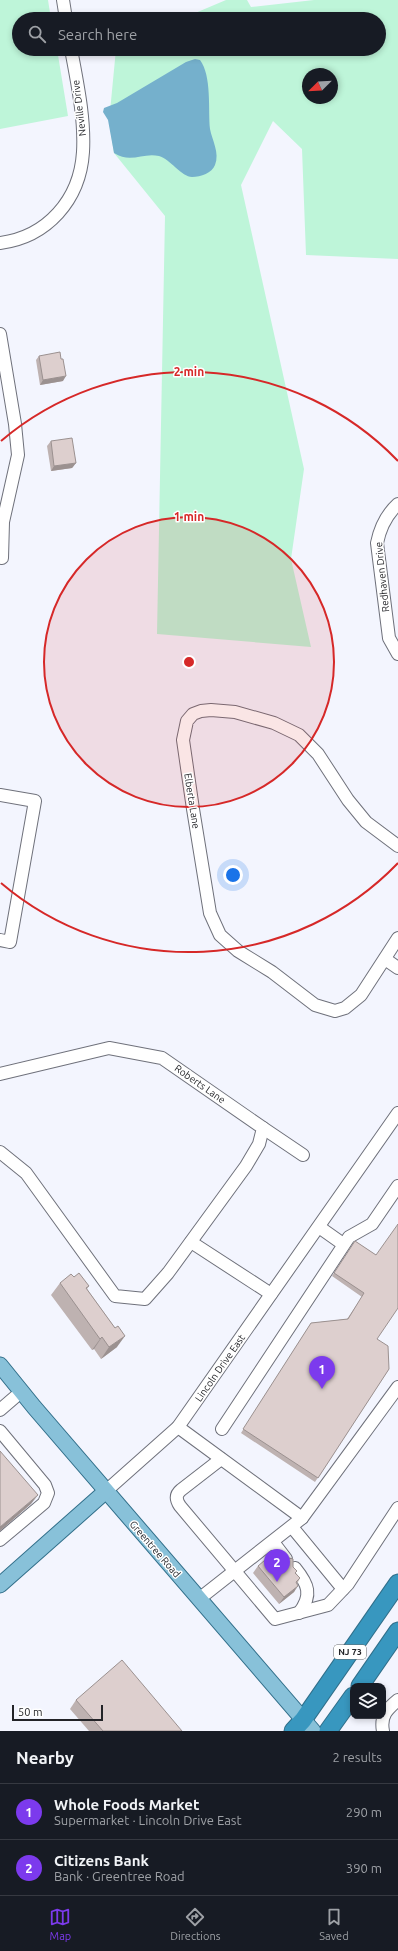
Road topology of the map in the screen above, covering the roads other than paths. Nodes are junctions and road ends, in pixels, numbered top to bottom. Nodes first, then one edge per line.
1 (63, 0) edge
2 (65, 12) edge
3 (72, 56) edge
4 (0, 243) edge
5 (0, 334) edge
6 (398, 504) edge
7 (2, 558) dead end
8 (398, 654) edge
9 (0, 794) edge
10 (398, 846) edge
11 (398, 938) edge
12 (0, 940) edge
13 (385, 959) junction
14 (398, 968) edge
15 (0, 1074) edge
16 (398, 1114) edge
17 (263, 1128) junction
18 (0, 1152) edge
19 (303, 1155) dead end
20 (398, 1186) edge
21 (319, 1227) junction
22 (191, 1242) junction
23 (343, 1244) junction
24 (271, 1294) junction
25 (0, 1365) edge
26 (398, 1387) edge
27 (22, 1391) junction
28 (0, 1410) edge
29 (178, 1427) junction
30 (222, 1429) dead end
31 (0, 1432) edge
32 (221, 1460) junction
33 (106, 1491) junction
34 (398, 1508) edge
35 (302, 1518) junction
36 (292, 1527) junction
37 (0, 1540) edge
38 (272, 1542) junction
39 (286, 1558) edge
40 (295, 1568) edge
41 (235, 1571) junction
42 (398, 1583) edge
43 (0, 1584) edge
44 (343, 1589) junction
45 (199, 1599) junction
46 (299, 1613) junction
47 (398, 1631) edge
48 (398, 1651) edge
49 (370, 1672) junction
50 (362, 1683) edge
51 (350, 1700) edge
52 (398, 1700) edge
53 (303, 1727) edge
54 (328, 1731) edge
55 (383, 1731) edge

1 - 2 street
3 - 4 street, Neville Drive
5 - 7 street
6 - 8 street, Redhaven Drive
9 - 12 street
10 - 13 street, Elberta Lane
11 - 13 street, Elberta Lane
13 - 14 street
15 - 17 street, Roberts Lane
16 - 21 street, Lincoln Drive East
17 - 19 street, Roberts Lane
17 - 22 street
18 - 22 street
20 - 23 street
21 - 23 street
21 - 24 street, Lincoln Drive East
22 - 24 street
23 - 30 street
24 - 29 street, Lincoln Drive East
25 - 27 main road, Greentree Road
26 - 35 street
27 - 28 street
27 - 33 main road, Greentree Road
29 - 32 street
29 - 33 street, Lincoln Drive East
31 - 37 street
32 - 35 street
32 - 41 street
33 - 43 main road, Lincoln Drive East
33 - 45 main road, Greentree Road
34 - 44 street
35 - 36 street
36 - 38 street
36 - 44 street
38 - 39 street
38 - 41 street
40 - 46 street
41 - 45 street
41 - 46 street
42 - 53 highway, NJ 73
44 - 46 street
45 - 53 main road, Greentree Road
47 - 49 highway, NJ 73
48 - 49 highway
49 - 50 highway, NJ 73
51 - 54 highway
52 - 55 street

